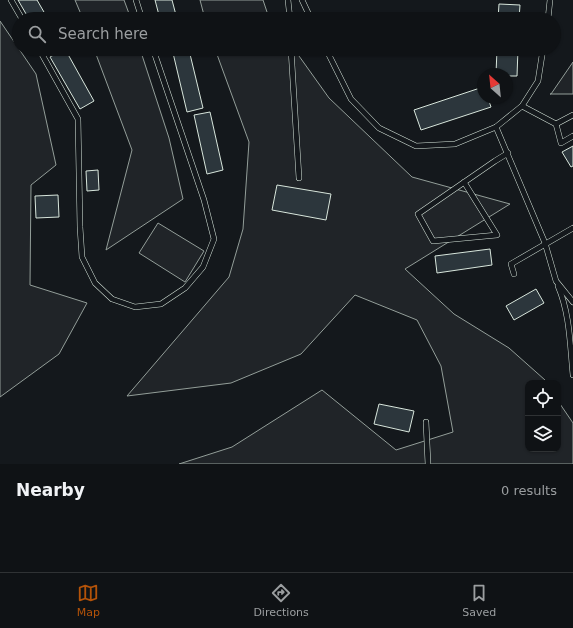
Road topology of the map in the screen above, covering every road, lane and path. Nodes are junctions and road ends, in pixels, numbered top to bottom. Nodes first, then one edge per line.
1 (11, 0) edge
2 (136, 0) edge
3 (288, 0) edge
4 (302, 0) edge
5 (550, 0) edge
6 (18, 12) edge
7 (140, 12) edge
8 (289, 12) edge
9 (308, 12) edge
10 (549, 12) edge
11 (43, 56) edge
12 (154, 56) edge
13 (291, 56) edge
14 (330, 56) edge
15 (542, 56) edge
16 (522, 106) junction
17 (573, 115) edge
18 (556, 124) junction
19 (496, 127) junction
20 (573, 136) edge
21 (508, 153) junction
22 (299, 178) dead end
23 (464, 182) junction
24 (573, 228) edge
25 (545, 243) junction
26 (514, 274) dead end
27 (556, 281) junction
28 (573, 302) edge
29 (573, 375) edge
30 (426, 422) dead end
31 (428, 464) edge

1 - 6 lane
2 - 7 lane
3 - 8 lane
4 - 9 lane
5 - 10 lane
11 - 12 lane
13 - 22 lane
14 - 19 lane
15 - 16 lane
16 - 18 lane
16 - 19 lane
17 - 18 lane
18 - 20 lane
19 - 21 lane
21 - 23 lane
21 - 25 lane
23 - 23 lane
24 - 25 lane
25 - 26 lane
25 - 27 lane
27 - 28 lane
27 - 29 lane
30 - 31 lane

